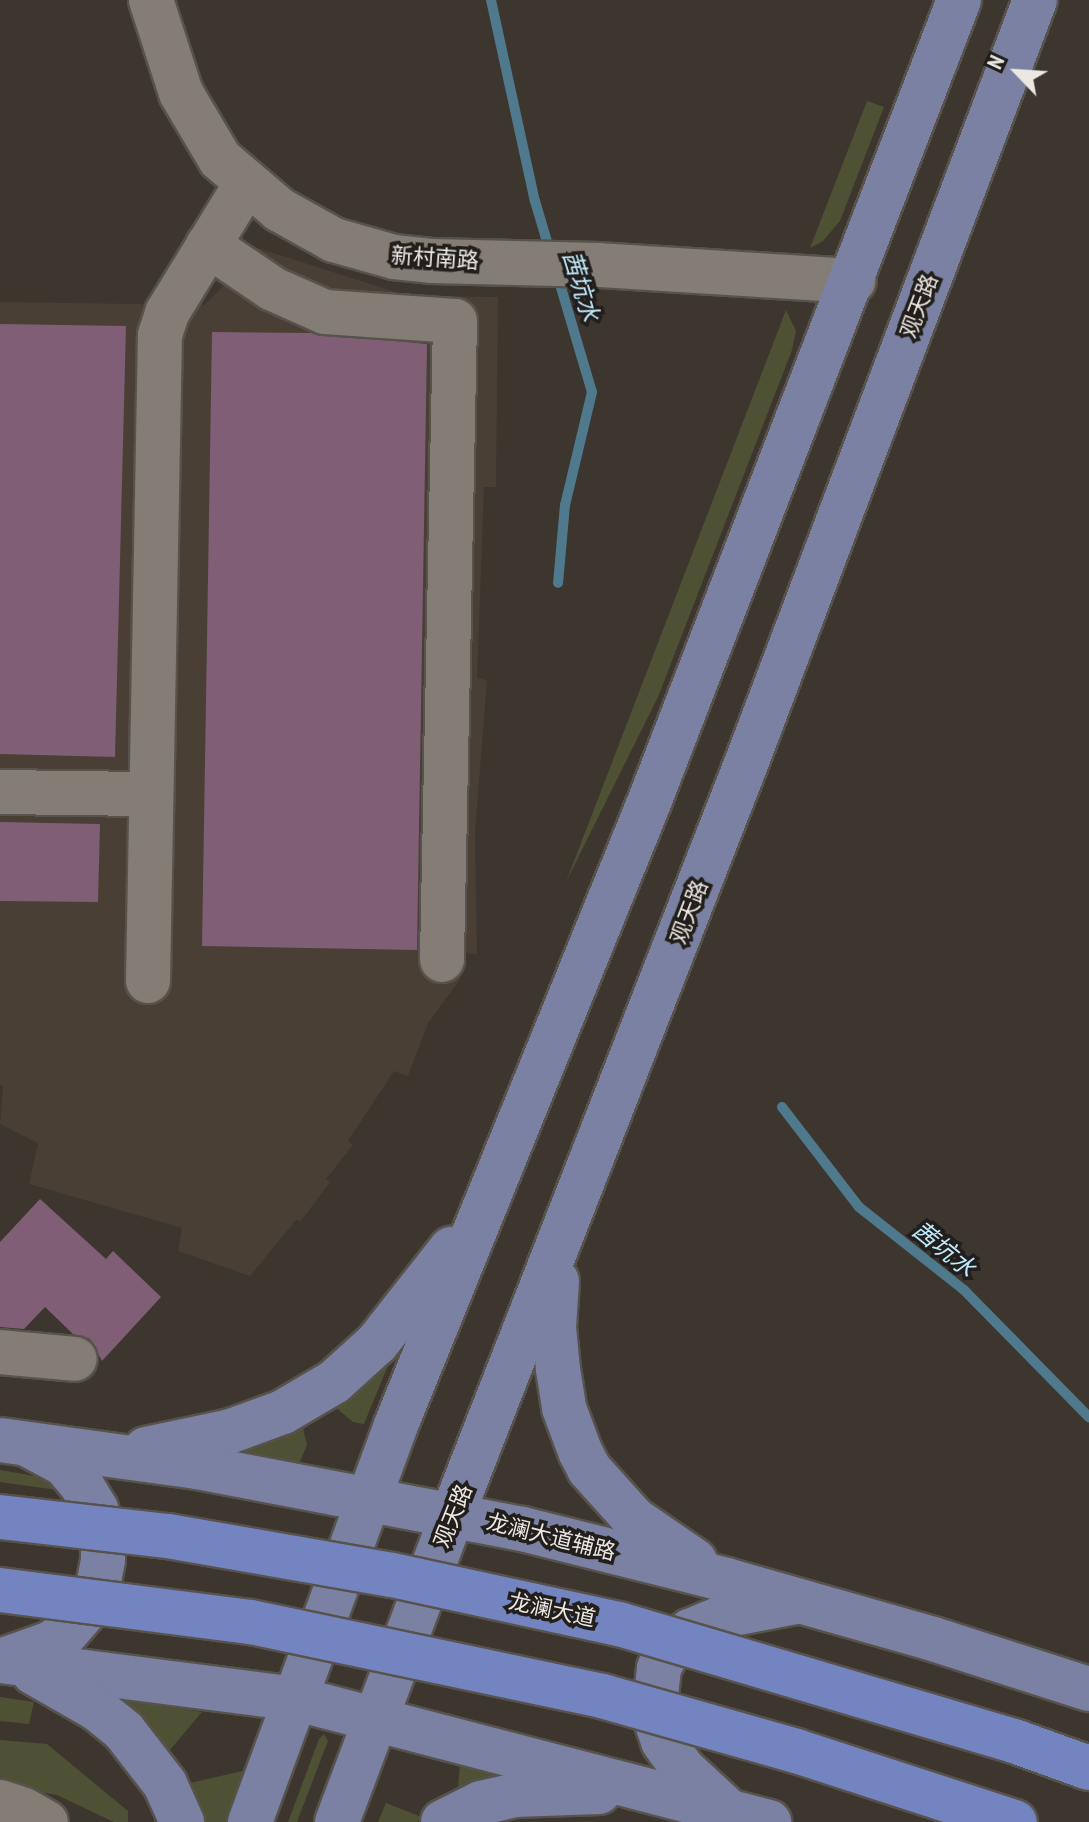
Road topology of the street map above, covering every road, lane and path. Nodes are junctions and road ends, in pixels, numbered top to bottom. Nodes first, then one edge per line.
1 (151, 0) edge
2 (959, 0) edge
3 (1035, 0) edge
4 (246, 184) junction
5 (208, 245) junction
6 (853, 281) junction
7 (0, 792) edge
8 (151, 794) junction
9 (442, 960) dead end
10 (148, 981) dead end
11 (502, 1166) junction
12 (571, 1217) junction
13 (0, 1352) edge
14 (75, 1359) dead end
15 (12, 1441) edge
16 (96, 1452) junction
17 (369, 1498) junction
18 (453, 1513) junction
19 (0, 1517) edge
20 (744, 1585) junction
21 (0, 1590) edge
22 (801, 1602) junction
23 (3, 1661) edge
24 (1089, 1689) edge
25 (297, 1699) junction
26 (376, 1718) junction
27 (1089, 1768) edge
28 (0, 1802) edge
29 (732, 1811) edge
30 (46, 1822) edge
31 (182, 1822) edge
32 (250, 1822) edge
33 (337, 1822) edge
34 (443, 1822) edge
35 (1015, 1822) edge

1 - 4 street, 新村南路
2 - 6 main road
3 - 12 main road, 观天路
4 - 5 street
4 - 6 street, 新村南路
5 - 8 street
5 - 9 street
6 - 11 main road
7 - 8 street
8 - 10 street
11 - 16 main road
11 - 17 main road
12 - 18 main road, 观天路
12 - 20 main road
13 - 14 street
15 - 16 main road, 龙澜大道辅路
15 - 23 main road
16 - 17 main road, 龙澜大道辅路
17 - 18 main road, 龙澜大道辅路
17 - 25 main road
18 - 20 main road, 龙澜大道辅路
18 - 26 main road, 观天路
19 - 27 highway, 龙澜大道, bridge
20 - 22 main road, 龙澜大道辅路
21 - 35 highway, bridge
22 - 24 main road, 龙澜大道辅路
22 - 29 main road
23 - 25 main road
23 - 31 main road
25 - 26 main road
25 - 32 main road
26 - 29 main road
26 - 33 main road, 观天路
28 - 30 street
29 - 34 main road

